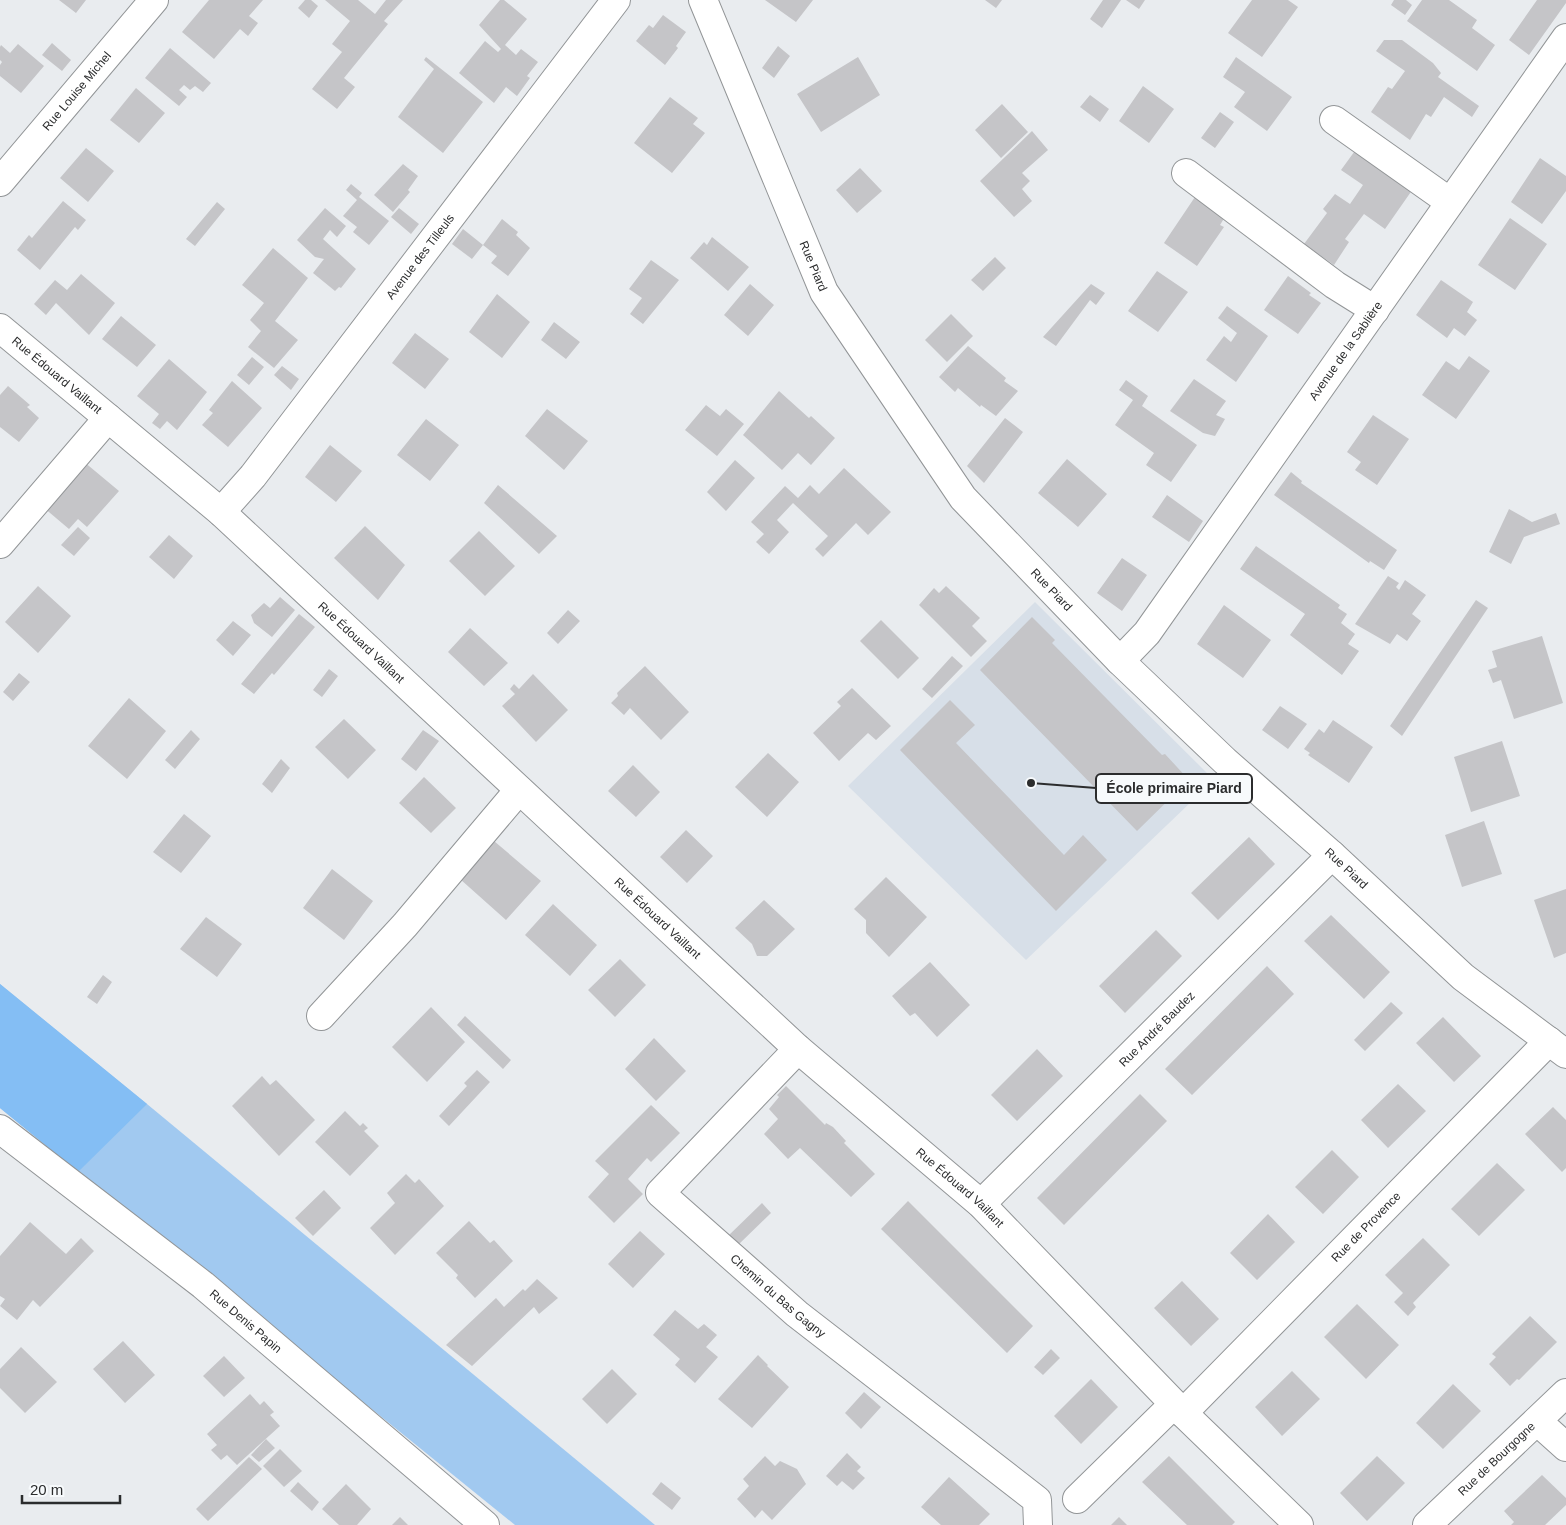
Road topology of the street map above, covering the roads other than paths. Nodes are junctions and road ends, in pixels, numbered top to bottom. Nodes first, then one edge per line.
1 (154, 0) edge
2 (616, 0) edge
3 (703, 0) edge
4 (1566, 38) edge
5 (1334, 120) dead end
6 (1186, 174) dead end
7 (0, 182) edge
8 (1450, 202) junction
9 (1375, 310) junction
10 (0, 328) edge
11 (108, 418) junction
12 (221, 512) junction
13 (0, 544) edge
14 (1120, 661) junction
15 (519, 790) junction
16 (1332, 855) junction
17 (322, 1016) dead end
18 (1558, 1048) edge
19 (798, 1049) junction
20 (0, 1129) edge
21 (982, 1204) junction
22 (1566, 1393) edge
23 (1178, 1409) junction
24 (1537, 1421) junction
25 (1566, 1447) edge
26 (1077, 1499) dead end
27 (485, 1525) edge
28 (1038, 1525) edge
29 (1299, 1525) edge
30 (1427, 1525) edge

1 - 7 street, Rue Louise Michel
2 - 12 street, Avenue des Tilleuls
3 - 14 street, Rue Piard
4 - 8 street, Avenue de la Sablière
5 - 8 street
6 - 9 street
8 - 9 street, Avenue de la Sablière
9 - 14 street, Avenue de la Sablière
10 - 11 street, Rue Édouard Vaillant
11 - 12 street, Rue Édouard Vaillant
11 - 13 street
12 - 15 street, Rue Édouard Vaillant
14 - 16 street, Rue Piard
15 - 17 street
15 - 19 street, Rue Édouard Vaillant
16 - 18 street, Rue Piard
16 - 21 street, Rue André Baudez
18 - 23 street, Rue de Provence
19 - 21 street, Rue Édouard Vaillant
19 - 28 street, Chemin du Bas Gagny
20 - 27 street, Rue Denis Papin
21 - 23 street, Rue Édouard Vaillant
22 - 24 street, Rue de Bourgogne
23 - 26 street, Rue de Provence
23 - 29 street, Rue Édouard Vaillant
24 - 25 street
24 - 30 street, Rue de Bourgogne

